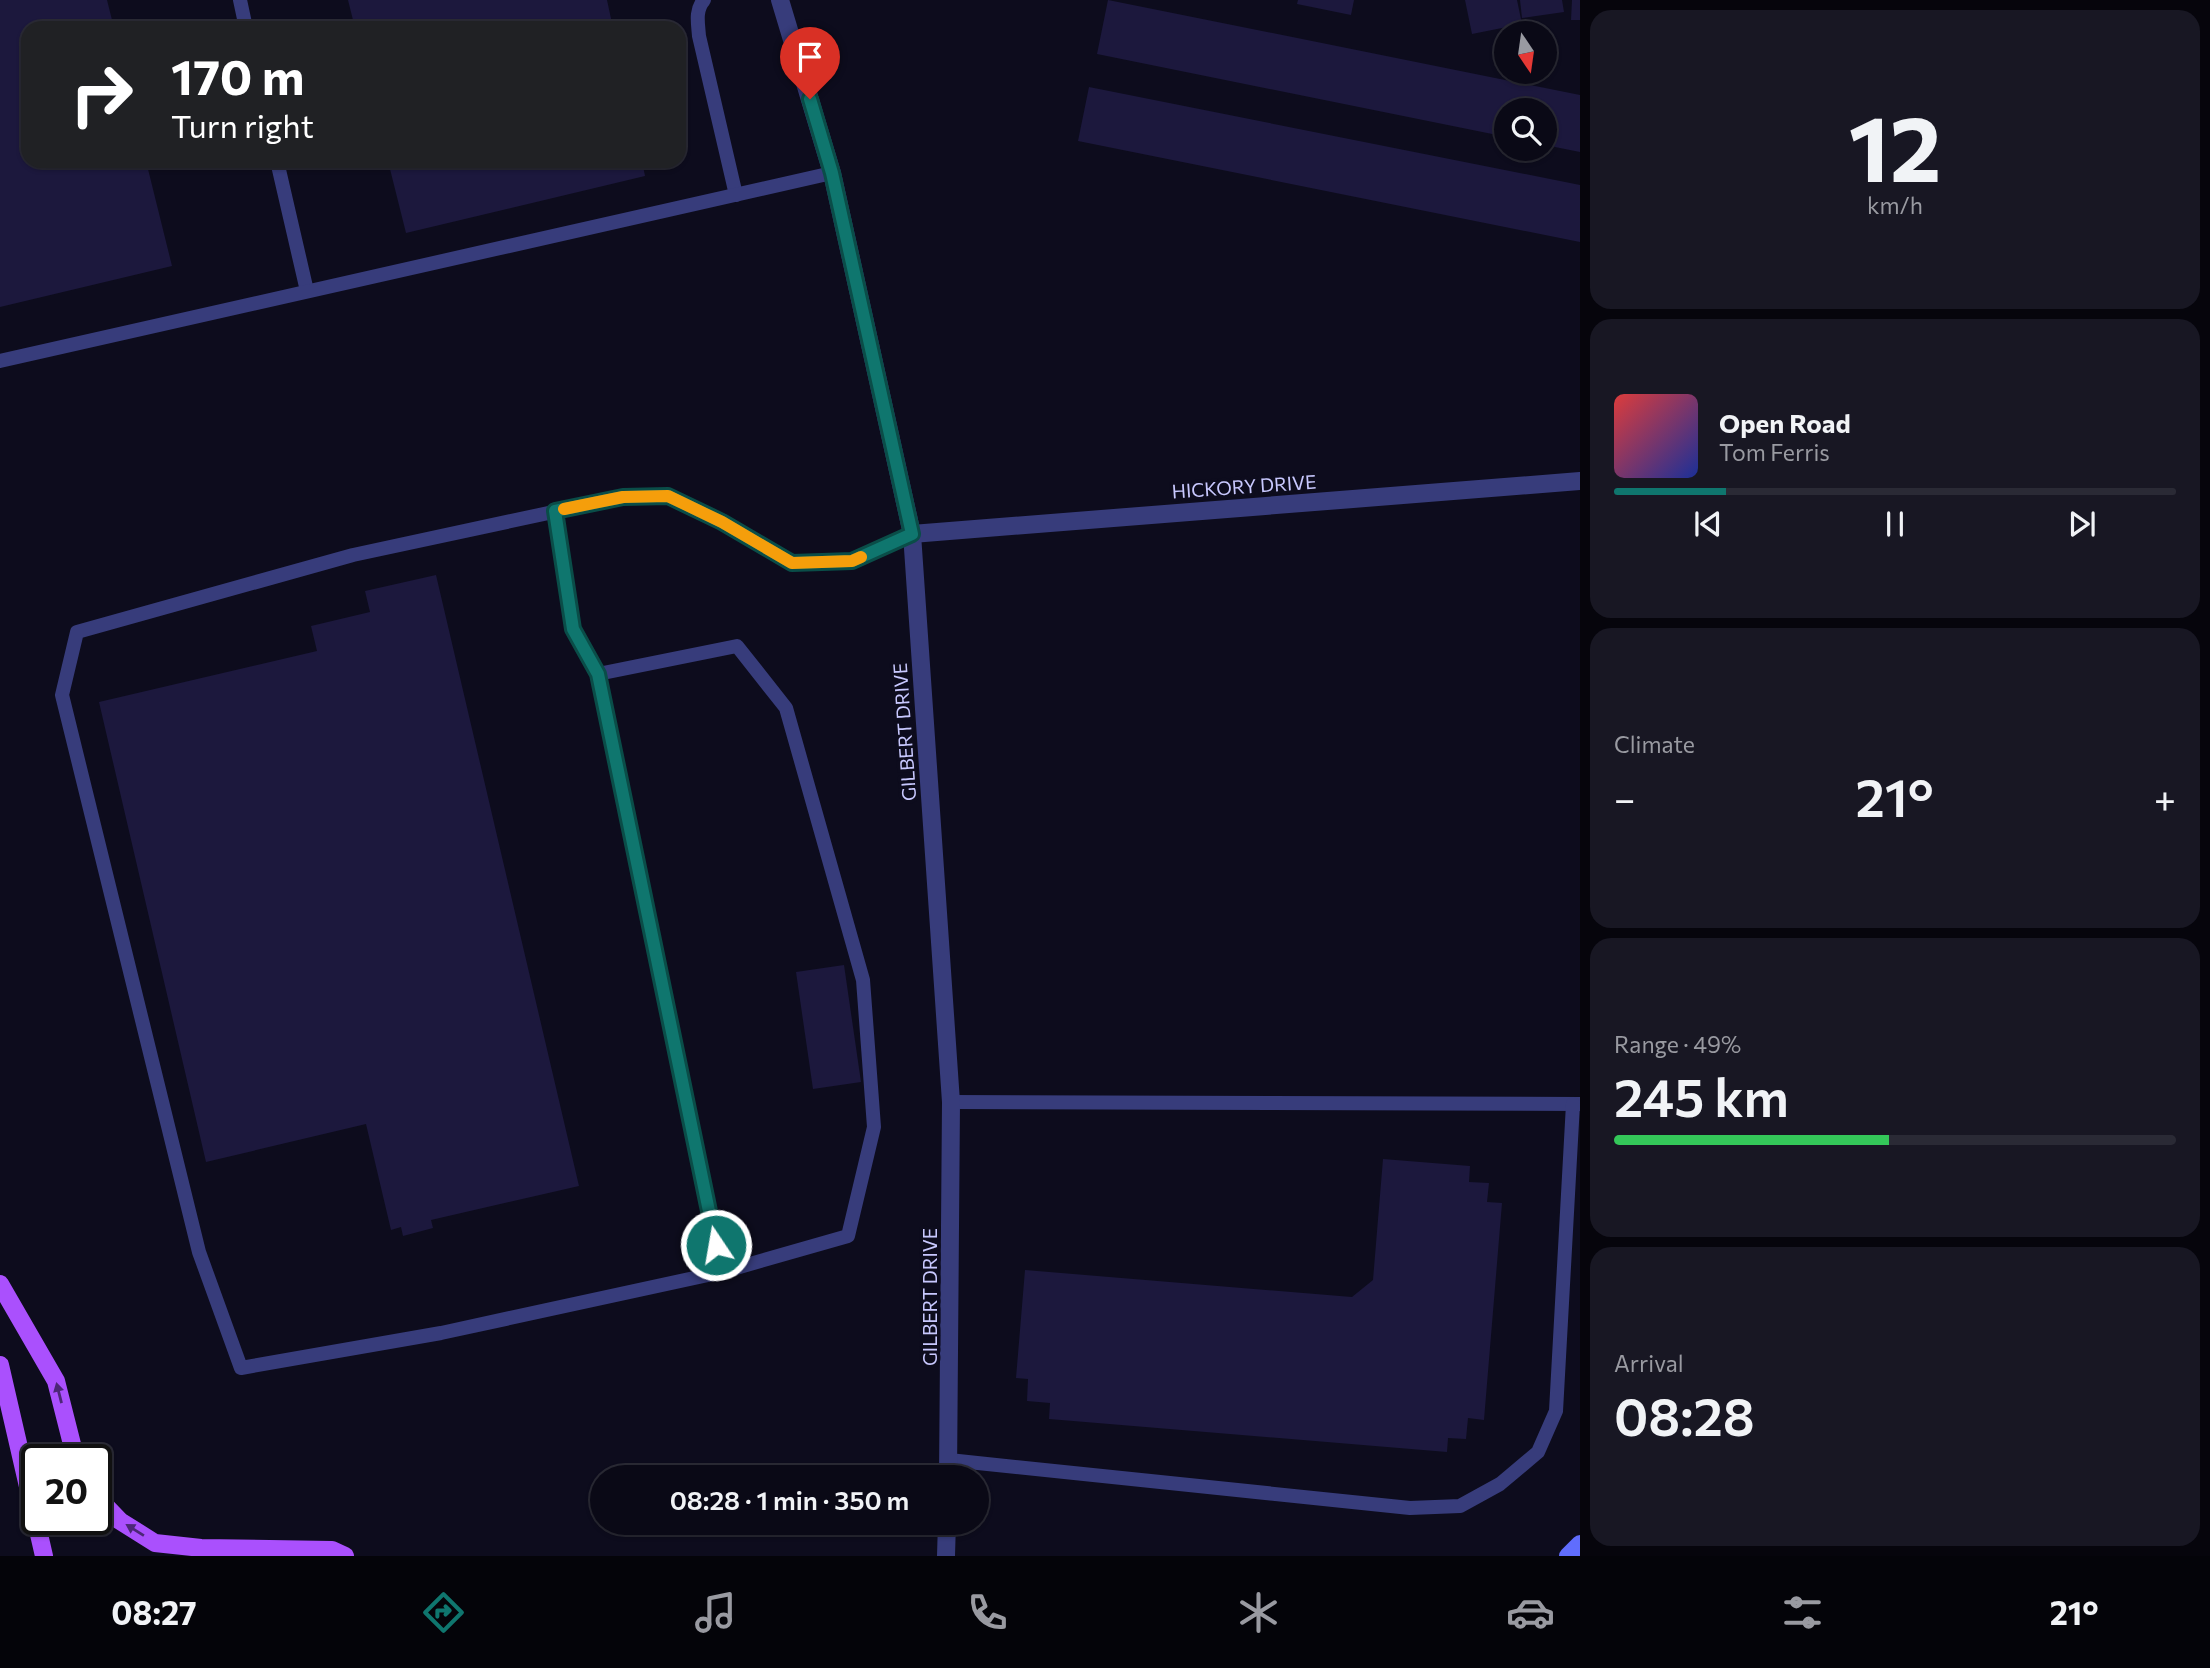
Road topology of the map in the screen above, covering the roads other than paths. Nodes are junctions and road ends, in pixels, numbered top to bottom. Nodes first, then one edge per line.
1 (240, 0) edge
2 (704, 0) edge
3 (780, 0) edge
4 (244, 21) edge
5 (279, 168) edge
6 (832, 173) junction
7 (736, 195) junction
8 (307, 292) junction
9 (0, 360) edge
10 (1580, 481) edge
11 (555, 511) junction
12 (912, 534) junction
13 (598, 674) junction
14 (951, 1102) junction
15 (1577, 1104) edge
16 (722, 1272) junction
17 (0, 1284) edge
18 (0, 1365) edge
19 (72, 1444) edge
20 (948, 1465) edge
21 (989, 1472) edge
22 (112, 1513) edge
23 (947, 1535) edge
24 (1580, 1544) edge
25 (44, 1556) edge
26 (345, 1556) edge
27 (946, 1556) edge
28 (1568, 1556) edge

1 - 4 lane
2 - 7 lane
3 - 6 street, GILBERT DRIVE
5 - 8 lane
6 - 7 lane
6 - 12 street, GILBERT DRIVE
7 - 8 lane
8 - 9 lane
10 - 12 street, HICKORY DRIVE
11 - 12 lane
11 - 13 lane
11 - 16 lane
12 - 14 street, GILBERT DRIVE
13 - 16 lane
13 - 16 lane
14 - 15 lane
14 - 20 street, GILBERT DRIVE
15 - 21 lane
19 -> 17 main road
18 - 25 main road
26 -> 22 main road
23 - 27 street
24 - 28 main road

